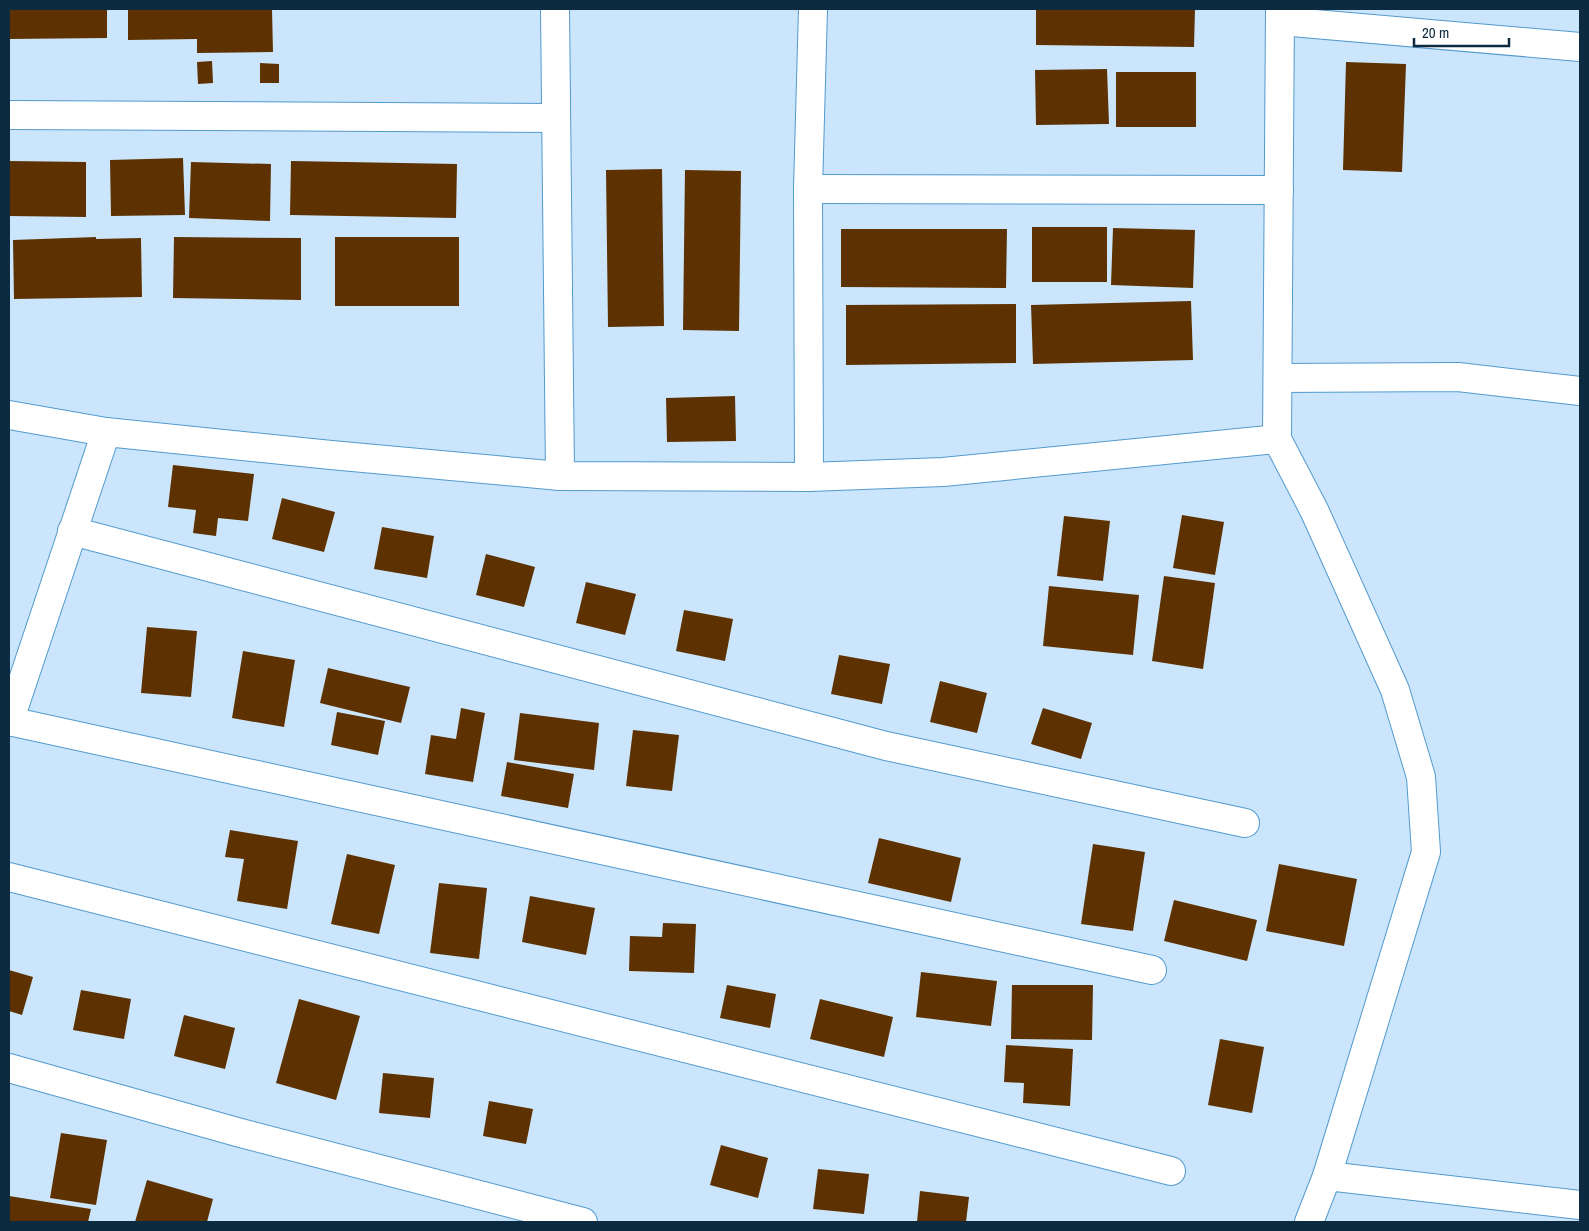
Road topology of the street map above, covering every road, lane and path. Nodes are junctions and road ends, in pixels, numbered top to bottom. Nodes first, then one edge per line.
1 (555, 9) edge
2 (813, 9) edge
3 (1280, 15) edge
4 (1580, 47) edge
5 (9, 115) edge
6 (556, 118) junction
7 (808, 188) junction
8 (1279, 190) junction
9 (1278, 378) junction
10 (1580, 390) edge
11 (9, 415) edge
12 (106, 432) junction
13 (1277, 439) junction
14 (560, 476) junction
15 (810, 477) junction
16 (72, 531) junction
17 (21, 648) edge
18 (9, 722) edge
19 (1245, 823) dead end
20 (9, 877) edge
21 (1152, 970) dead end
22 (9, 1068) edge
23 (1172, 1171) dead end
24 (1327, 1176) junction
25 (1580, 1205) edge
26 (584, 1222) edge
27 (1309, 1222) edge

1 - 6 street
2 - 7 street
3 - 4 street
3 - 8 street
5 - 6 street
6 - 14 street
7 - 8 street
7 - 15 street
8 - 9 street
9 - 10 street
9 - 13 street
11 - 12 street
12 - 14 street
12 - 16 street
13 - 15 street
13 - 24 street
14 - 15 street
16 - 17 street
16 - 19 street
17 - 18 street
18 - 21 street
20 - 23 street
22 - 26 street
24 - 25 street
24 - 27 street

